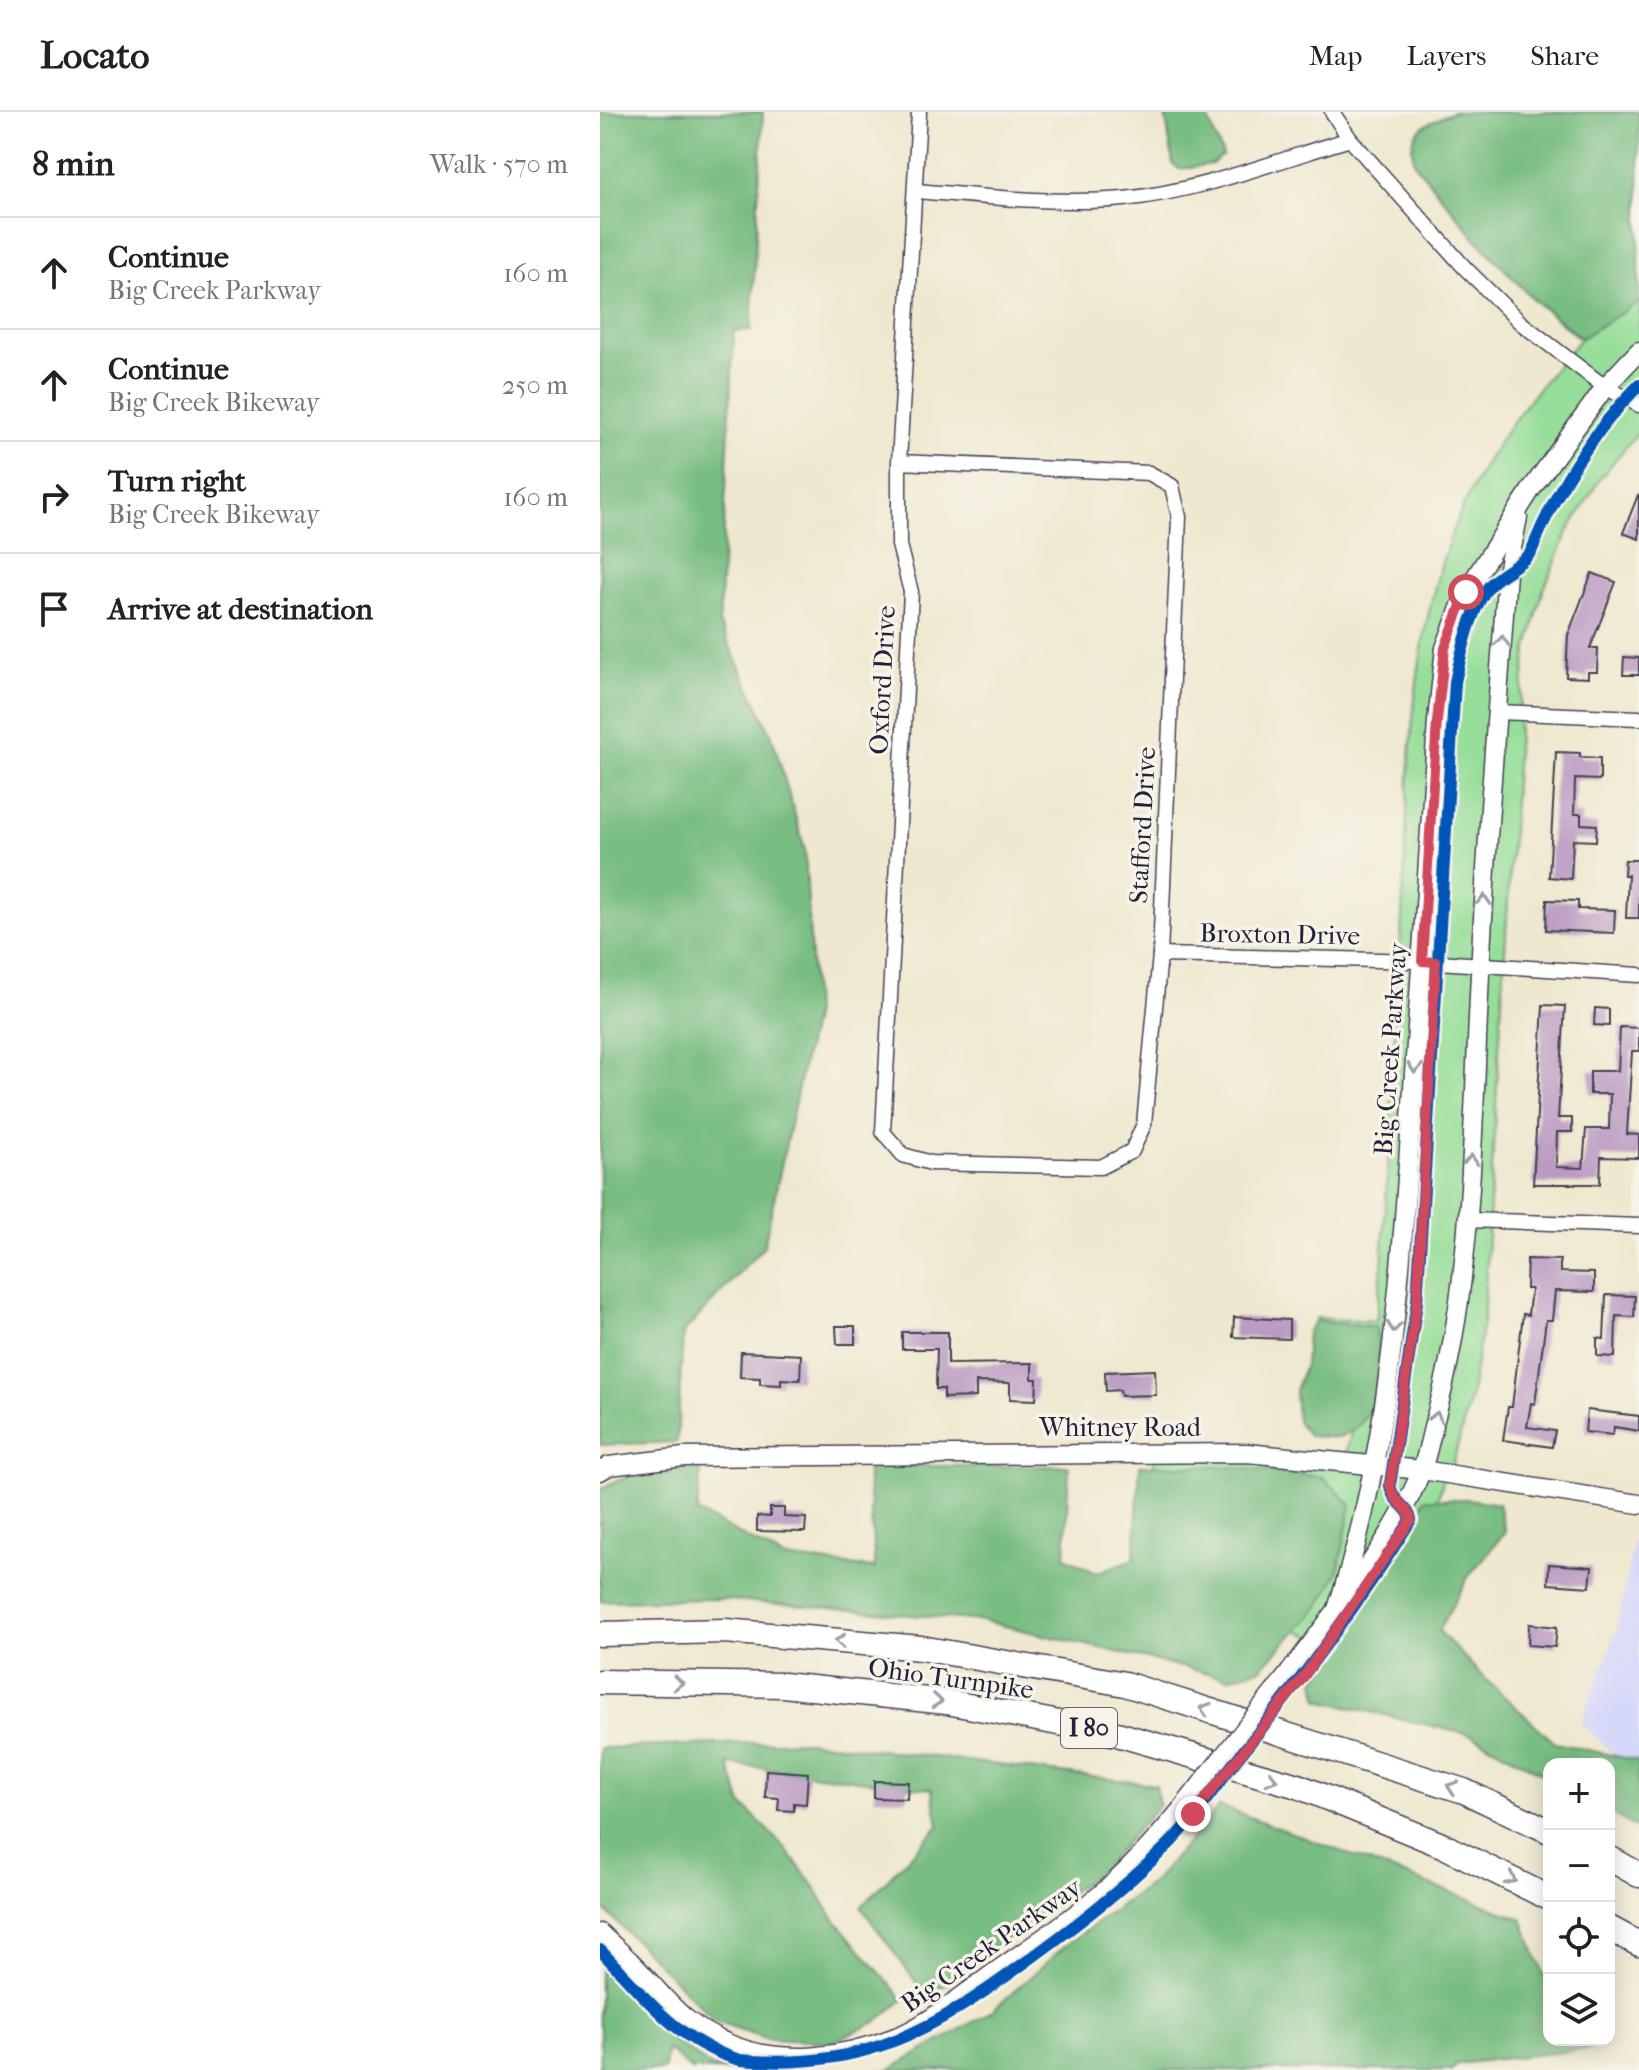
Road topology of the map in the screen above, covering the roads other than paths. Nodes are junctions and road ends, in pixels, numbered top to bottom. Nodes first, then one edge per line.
1 (919, 112) edge
2 (1332, 112) edge
3 (1350, 139) junction
4 (915, 191) junction
5 (1639, 351) edge
6 (1605, 387) junction
7 (1639, 405) edge
8 (899, 462) junction
9 (1520, 507) junction
10 (1497, 712) junction
11 (1639, 718) edge
12 (1160, 955) junction
13 (1422, 961) junction
14 (1480, 964) junction
15 (1639, 975) edge
16 (884, 1108) joint
17 (1468, 1220) junction
18 (1639, 1226) edge
19 (1373, 1464) junction
20 (1422, 1470) junction
21 (600, 1471) edge
22 (1639, 1504) edge
23 (1337, 1609) junction
24 (600, 1634) edge
25 (600, 1682) edge
26 (1547, 1830) edge
27 (1615, 1861) edge
28 (1639, 1875) edge
29 (1543, 1895) edge
30 (1615, 1931) edge
31 (600, 1933) edge
32 (1639, 1944) edge

1 - 4 street, Oxford Drive
2 - 3 street
3 - 4 street
3 - 6 street
4 - 8 street, Oxford Drive
5 - 6 street, Big Creek Parkway
6 - 7 street
6 - 9 street, Big Creek Parkway
8 - 12 street, Stafford Drive
8 - 16 street, Oxford Drive
10 -> 9 street, Big Creek Parkway
9 - 13 street, Big Creek Parkway
10 - 11 street
14 -> 10 street, Big Creek Parkway
12 - 13 street, Broxton Drive
12 - 16 street, Stafford Drive
13 - 14 street, Broxton Drive
13 -> 19 street, Big Creek Parkway
14 - 15 street, Broxton Drive
17 -> 14 street, Big Creek Parkway
17 - 18 street
20 -> 17 street, Big Creek Parkway
19 - 20 street, Whitney Road
19 - 21 street, Whitney Road
19 - 23 street, Big Creek Parkway
20 - 22 street, Whitney Road
20 - 23 street, Big Creek Parkway
23 - 31 street, Big Creek Parkway, bridge
26 -> 24 highway, Ohio Turnpike / I 80
25 -> 29 highway, Ohio Turnpike / I 80
27 - 28 highway
30 - 32 highway

